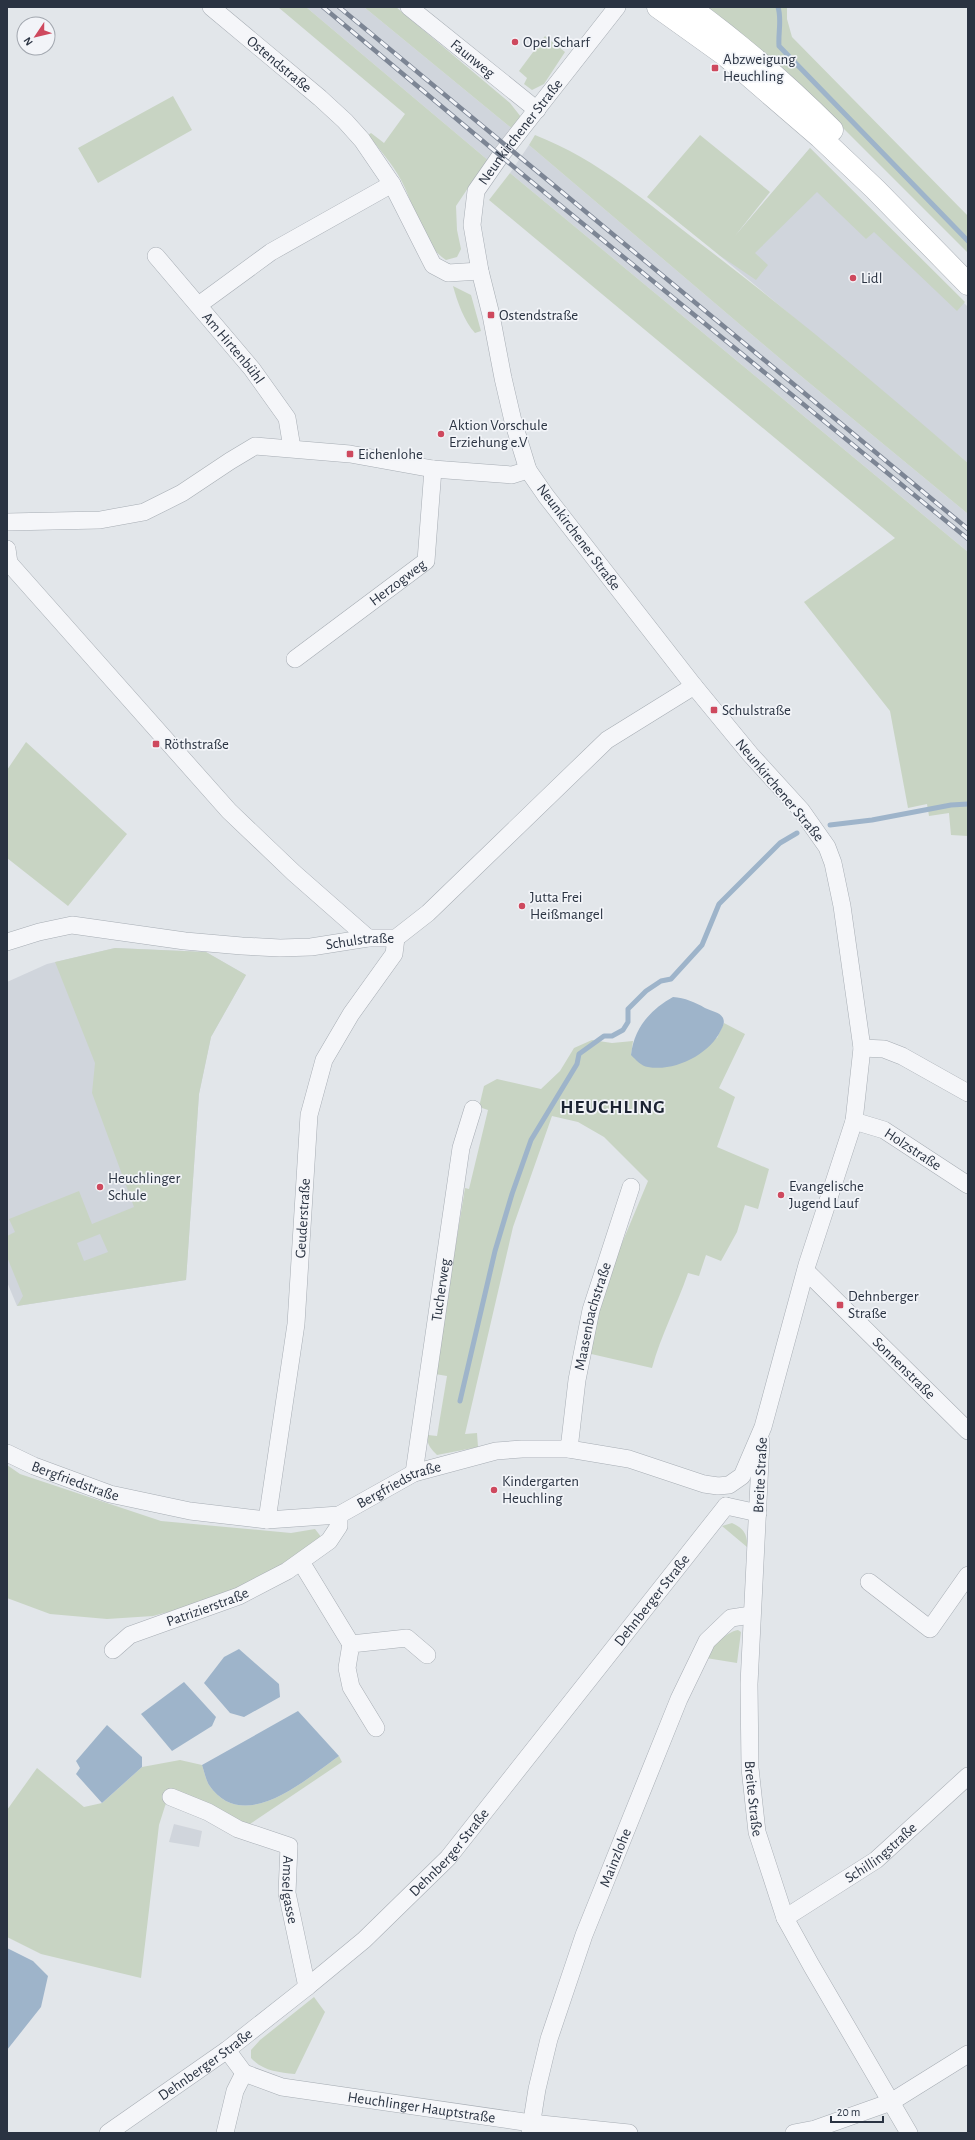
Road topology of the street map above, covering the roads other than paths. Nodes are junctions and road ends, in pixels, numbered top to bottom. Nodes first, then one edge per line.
1 (211, 7) edge
2 (409, 7) edge
3 (617, 7) edge
4 (658, 7) edge
5 (689, 7) edge
6 (537, 110) junction
7 (392, 184) junction
8 (156, 256) dead end
9 (968, 267) edge
10 (480, 271) junction
11 (968, 284) edge
12 (200, 304) junction
13 (292, 448) junction
14 (433, 469) junction
15 (528, 470) junction
16 (7, 522) edge
17 (7, 549) edge
18 (295, 659) dead end
19 (694, 686) junction
20 (368, 938) junction
21 (396, 938) junction
22 (7, 942) edge
23 (862, 1048) junction
24 (968, 1093) edge
25 (473, 1109) dead end
26 (854, 1121) junction
27 (968, 1185) edge
28 (631, 1187) dead end
29 (806, 1272) junction
30 (762, 1427) junction
31 (968, 1431) edge
32 (569, 1449) junction
33 (7, 1453) edge
34 (414, 1473) junction
35 (718, 1486) junction
36 (726, 1506) junction
37 (758, 1513) junction
38 (339, 1515) junction
39 (266, 1520) junction
40 (301, 1562) junction
41 (968, 1575) edge
42 (869, 1582) dead end
43 (751, 1615) junction
44 (351, 1644) junction
45 (113, 1650) dead end
46 (427, 1656) dead end
47 (376, 1728) dead end
48 (968, 1776) edge
49 (171, 1797) dead end
50 (785, 1918) junction
51 (308, 1988) junction
52 (227, 2050) junction
53 (968, 2054) edge
54 (244, 2073) junction
55 (891, 2102) junction
56 (530, 2128) edge
57 (108, 2133) edge
58 (225, 2133) edge
59 (629, 2133) edge
60 (794, 2133) edge
61 (910, 2133) edge

1 - 7 street, Ostendstraße
2 - 6 street, Faunweg
3 - 6 street, Neunkirchener Straße
4 - 11 main road
5 - 9 main road
6 - 10 street, Neunkirchener Straße
7 - 10 street, Ostendstraße
7 - 12 street
8 - 12 street, Am Hirtenbühl
10 - 15 street, Neunkirchener Straße
12 - 13 street, Am Hirtenbühl
13 - 14 street
13 - 16 street
14 - 15 street
14 - 18 street, Herzogweg
15 - 19 street, Neunkirchener Straße
17 - 20 street
19 - 21 street, Schulstraße
19 - 23 street, Neunkirchener Straße
20 - 21 street, Schulstraße
20 - 22 street, Schulstraße
21 - 39 street, Geuderstraße
23 - 24 street
23 - 26 street, Neunkirchener Straße
25 - 34 street, Tucherweg
26 - 27 street, Holzstraße
26 - 29 street
28 - 32 street, Maasenbachstraße
29 - 30 street
29 - 31 street, Sonnenstraße
30 - 35 street, Bergfriedstraße
30 - 37 street, Breite Straße
32 - 34 street, Bergfriedstraße
32 - 35 street, Bergfriedstraße
33 - 39 street, Bergfriedstraße
34 - 38 street, Bergfriedstraße
35 - 36 street
36 - 37 street
36 - 51 street, Dehnberger Straße
37 - 43 street, Breite Straße
38 - 39 street, Bergfriedstraße
38 - 40 street, Patrizierstraße
40 - 44 street
40 - 45 street, Patrizierstraße
41 - 42 street
43 - 50 street, Breite Straße
43 - 56 street, Mainzlohe
44 - 46 street
44 - 47 street
48 - 50 street, Schillingstraße
49 - 51 street, Amselgasse
50 - 55 street, Breite Straße
51 - 52 street, Dehnberger Straße
52 - 54 street
52 - 57 street, Dehnberger Straße
53 - 55 street
54 - 56 street, Heuchlinger Hauptstraße
54 - 58 street
55 - 60 street
55 - 61 street, Breite Straße
56 - 59 street, Heuchlinger Hauptstraße

